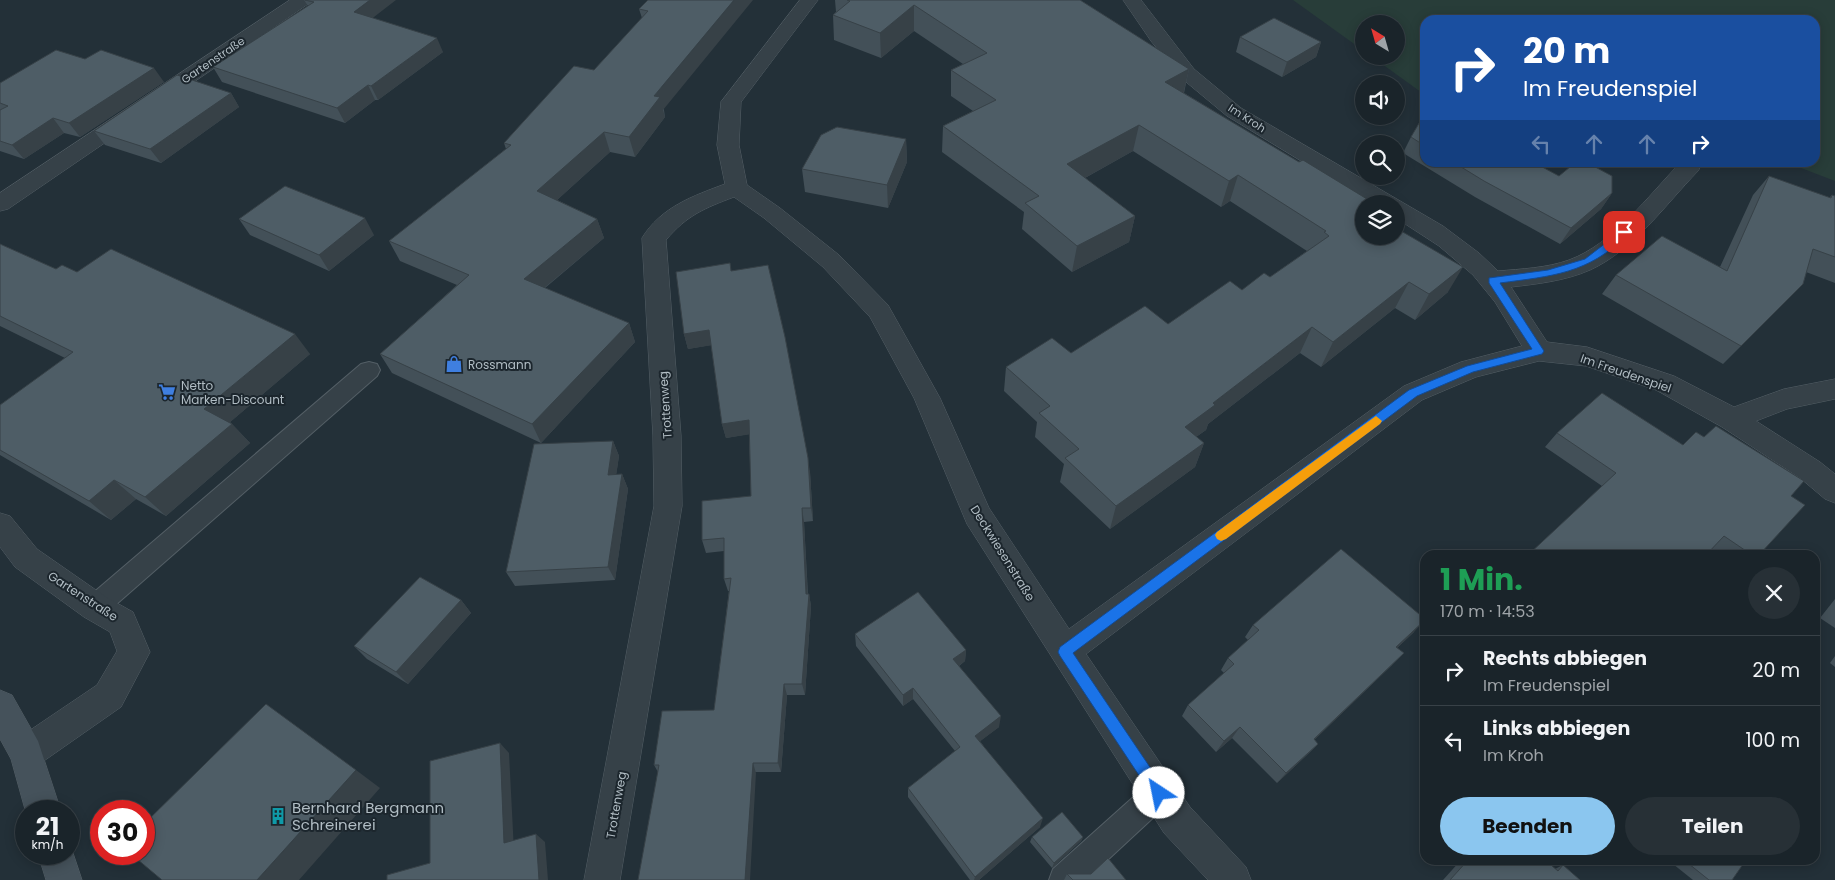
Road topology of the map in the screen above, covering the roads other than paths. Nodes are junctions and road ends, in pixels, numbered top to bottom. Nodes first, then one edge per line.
1 (302, 0) edge
2 (809, 0) edge
3 (1132, 0) edge
4 (1689, 167) edge
5 (737, 188) junction
6 (1374, 195) edge
7 (0, 204) edge
8 (1405, 213) edge
9 (1493, 280) junction
10 (1539, 351) junction
11 (369, 370) dead end
12 (1835, 389) edge
13 (1732, 419) junction
14 (1835, 491) edge
15 (0, 525) edge
16 (95, 607) junction
17 (1065, 652) junction
18 (0, 706) edge
19 (26, 752) junction
20 (1159, 793) junction
21 (40, 800) edge
22 (59, 865) edge
23 (64, 880) edge
24 (602, 880) edge
25 (1064, 880) edge
26 (1233, 880) edge

1 - 7 street, Gartenstraße
2 - 5 street
3 - 6 street, Im Kroh
4 - 9 street
5 - 17 street, Deckwiesenstraße
5 - 24 street, Trottenweg
8 - 9 street
9 - 10 street
10 - 13 street, Im Freudenspiel
10 - 17 street, Im Freudenspiel
11 - 16 lane
12 - 13 street
13 - 14 street, Im Freudenspiel
15 - 16 street, Gartenstraße
16 - 19 street, Gartenstraße
17 - 20 street, Deckwiesenstraße
18 - 19 main road
19 - 21 main road
20 - 25 lane
20 - 26 street, Deckwiesenstraße
22 - 23 main road

